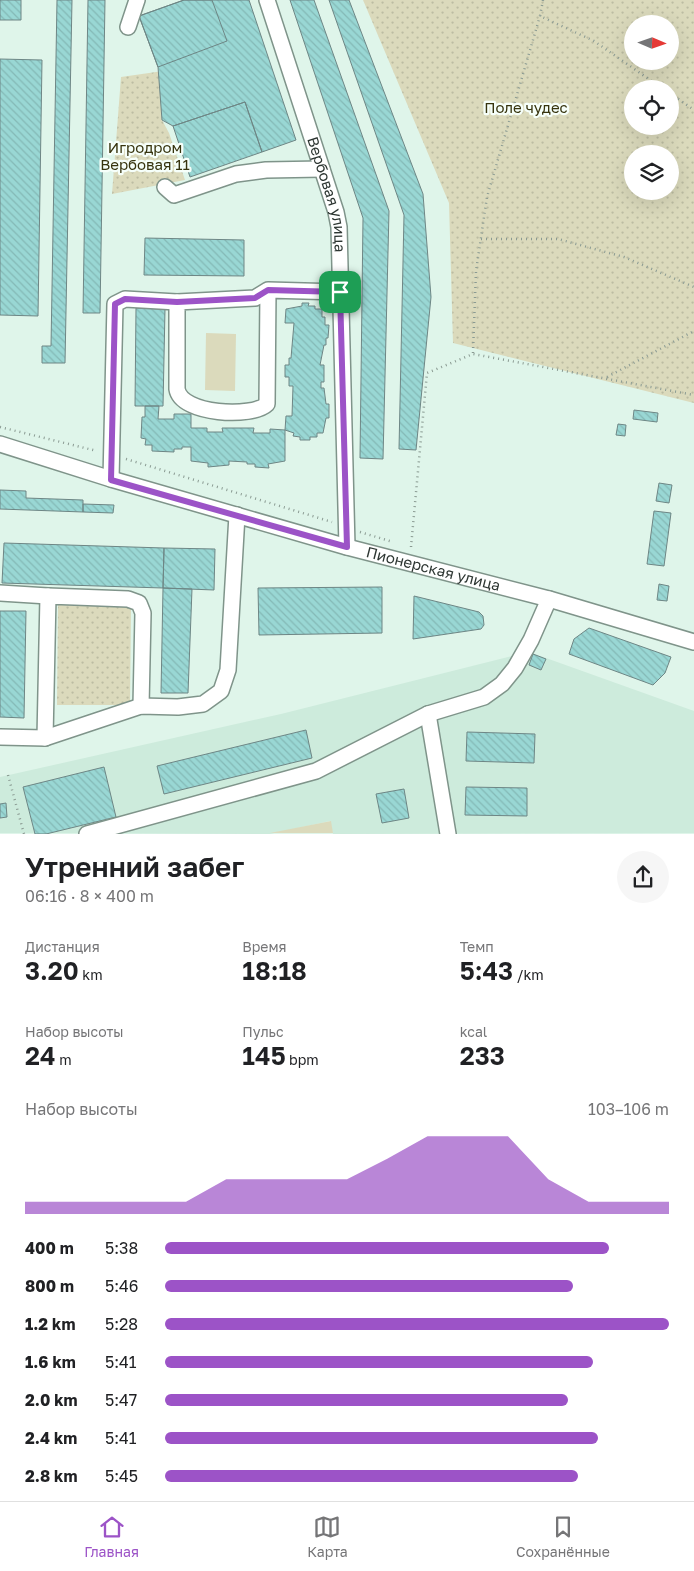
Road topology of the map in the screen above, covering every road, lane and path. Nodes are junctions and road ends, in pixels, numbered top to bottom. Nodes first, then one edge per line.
1 (137, 0) edge
2 (267, 0) edge
3 (543, 0) edge
4 (540, 16) junction
5 (128, 27) dead end
6 (651, 80) edge
7 (679, 99) edge
8 (694, 110) edge
9 (322, 169) junction
10 (164, 187) dead end
11 (481, 239) junction
12 (694, 287) edge
13 (268, 290) junction
14 (340, 292) junction
15 (177, 302) junction
16 (694, 330) edge
17 (473, 354) junction
18 (606, 378) junction
19 (694, 395) edge
20 (0, 427) edge
21 (0, 444) edge
22 (113, 455) junction
23 (111, 480) junction
24 (237, 515) junction
25 (331, 521) dead end
26 (347, 547) junction
27 (411, 547) dead end
28 (0, 593) edge
29 (48, 596) junction
30 (549, 599) junction
31 (694, 642) edge
32 (140, 706) junction
33 (428, 714) junction
34 (0, 737) edge
35 (45, 738) junction
36 (8, 775) dead end
37 (24, 834) edge
38 (86, 834) edge
39 (448, 834) edge

1 - 5 street
2 - 9 street, Вербовая улица
3 - 4 path
4 - 6 path
4 - 11 path
7 - 8 path
9 - 10 street
9 - 14 street, Вербовая улица
11 - 12 path
11 - 17 path
13 - 14 street
13 - 15 street
13 - 15 street
14 - 26 street, Вербовая улица
15 - 22 street
16 - 18 path
17 - 18 path
17 - 27 path
18 - 19 path
20 - 22 path
21 - 23 street, Пионерская улица
22 - 23 street
22 - 25 path
23 - 24 street, Пионерская улица
24 - 26 street, Пионерская улица
24 - 32 street
26 - 30 street, Пионерская улица
28 - 29 street
29 - 32 street
29 - 35 street
30 - 31 street, Пионерская улица
30 - 33 street
32 - 35 street
33 - 38 street
33 - 39 street
34 - 35 street
36 - 37 path

